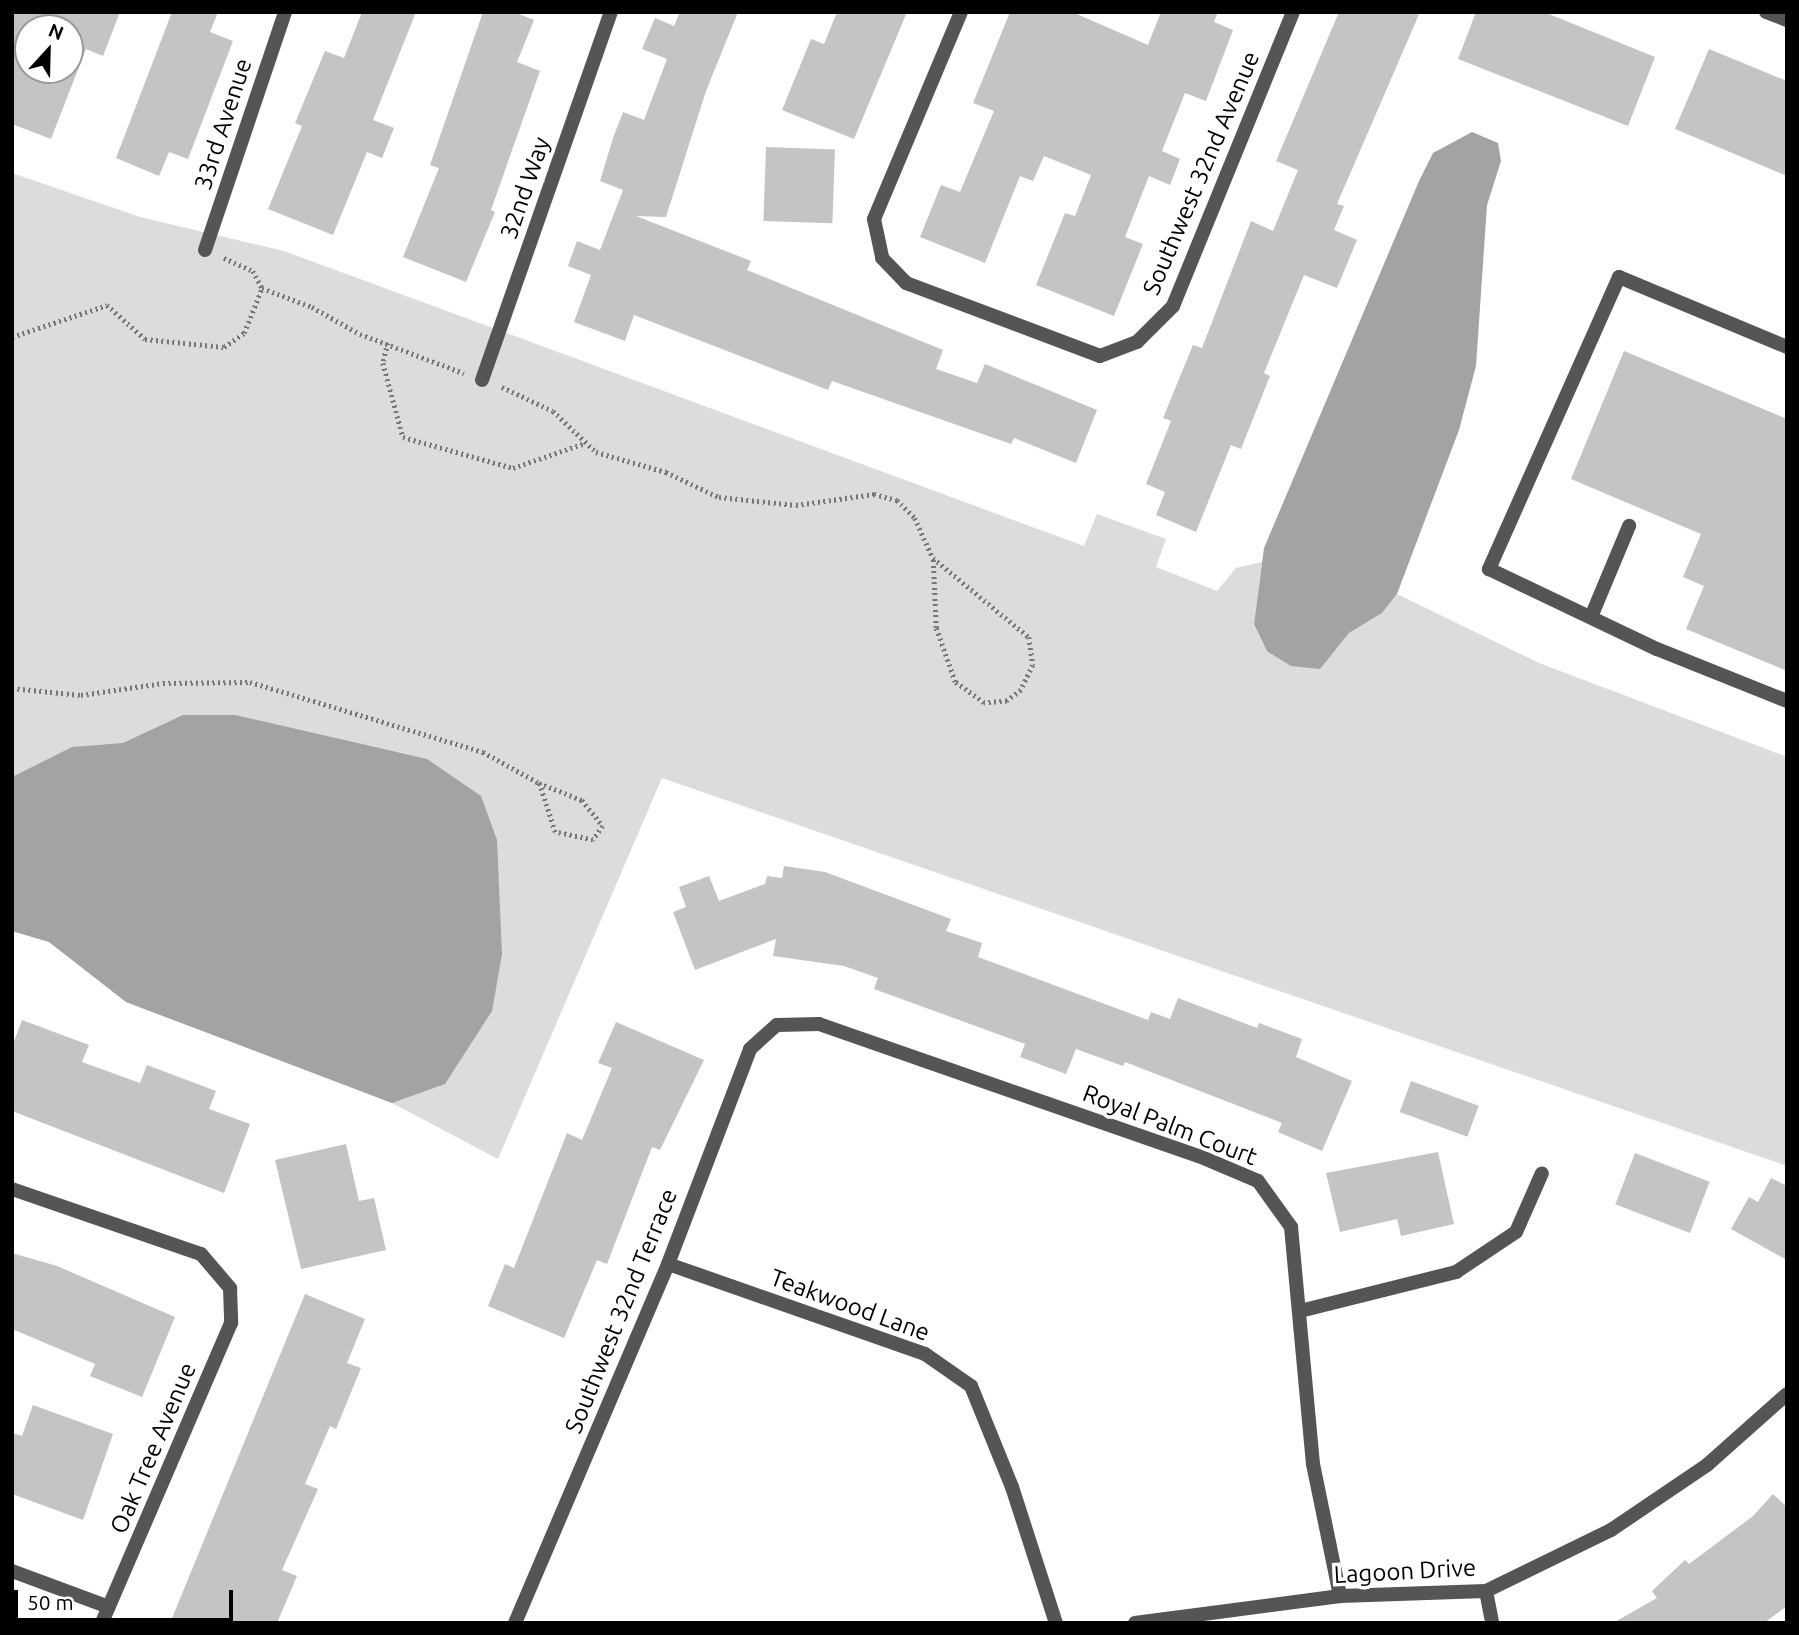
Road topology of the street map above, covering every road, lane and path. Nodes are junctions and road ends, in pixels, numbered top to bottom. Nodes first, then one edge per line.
1 (285, 12) edge
2 (611, 12) edge
3 (961, 12) edge
4 (1293, 12) edge
5 (1766, 12) edge
6 (1787, 20) edge
7 (205, 250) joint
8 (262, 288) dead end
9 (388, 344) dead end
10 (1787, 347) edge
11 (482, 380) dead end
12 (585, 443) dead end
13 (1629, 526) dead end
14 (933, 558) joint
15 (1591, 617) junction
16 (12, 688) edge
17 (1787, 701) edge
18 (539, 783) junction
19 (777, 1025) joint
20 (1542, 1172) dead end
21 (12, 1189) edge
22 (668, 1264) junction
23 (1300, 1311) junction
24 (1787, 1394) edge
25 (12, 1571) edge
26 (1486, 1591) junction
27 (1340, 1596) junction
28 (109, 1607) junction
29 (102, 1623) edge
30 (515, 1623) edge
31 (1056, 1623) edge
32 (1135, 1623) edge
33 (1492, 1623) edge

1 - 7 street, 33rd Avenue
2 - 11 street, 32nd Way
3 - 4 street, Southwest 32nd Avenue
5 - 6 street
7 - 8 path
9 - 12 path
10 - 15 street
13 - 15 street
14 - 14 path
15 - 17 street
16 - 18 path
18 - 18 path
19 - 22 street, Southwest 32nd Terrace
19 - 23 street, Royal Palm Court
20 - 23 street
21 - 28 street, Oak Tree Avenue
22 - 30 street, Southwest 32nd Terrace
22 - 31 street, Teakwood Lane
23 - 27 street, Royal Palm Court
24 - 26 street, Lagoon Drive
25 - 28 street
26 - 27 street, Lagoon Drive
26 - 33 street
27 - 32 street, Lagoon Drive
28 - 29 street, Oak Tree Avenue

